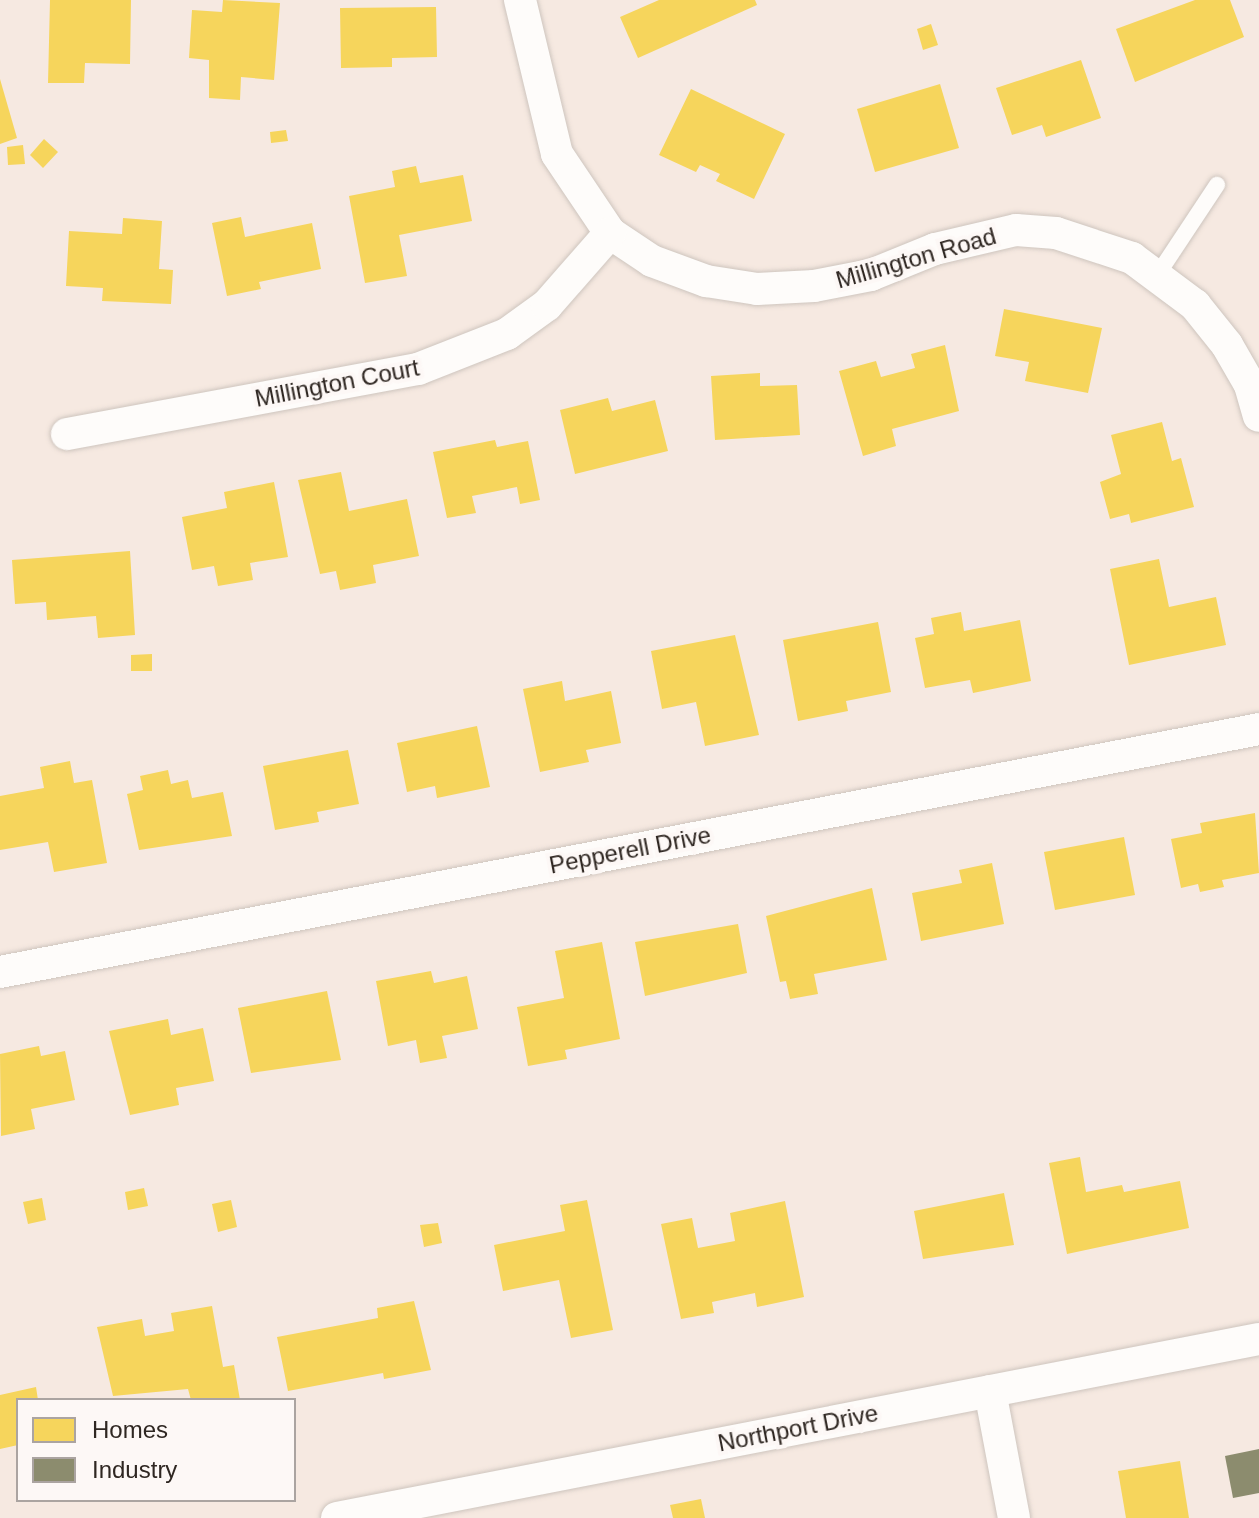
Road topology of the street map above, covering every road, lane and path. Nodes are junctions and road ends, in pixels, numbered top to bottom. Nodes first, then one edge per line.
1 (520, 0) edge
2 (1217, 185) dead end
3 (610, 233) junction
4 (1158, 274) junction
5 (1259, 416) edge
6 (67, 434) dead end
7 (1259, 729) edge
8 (0, 972) edge
9 (1259, 1339) edge
10 (990, 1391) junction
11 (337, 1518) edge
12 (1014, 1518) edge

1 - 3 street, Millington Road
2 - 4 lane
3 - 4 street, Millington Road
3 - 6 street, Millington Court
4 - 5 street, Millington Road
7 - 8 street, Pepperell Drive
9 - 10 street, Northport Drive
10 - 11 street, Northport Drive
10 - 12 street

